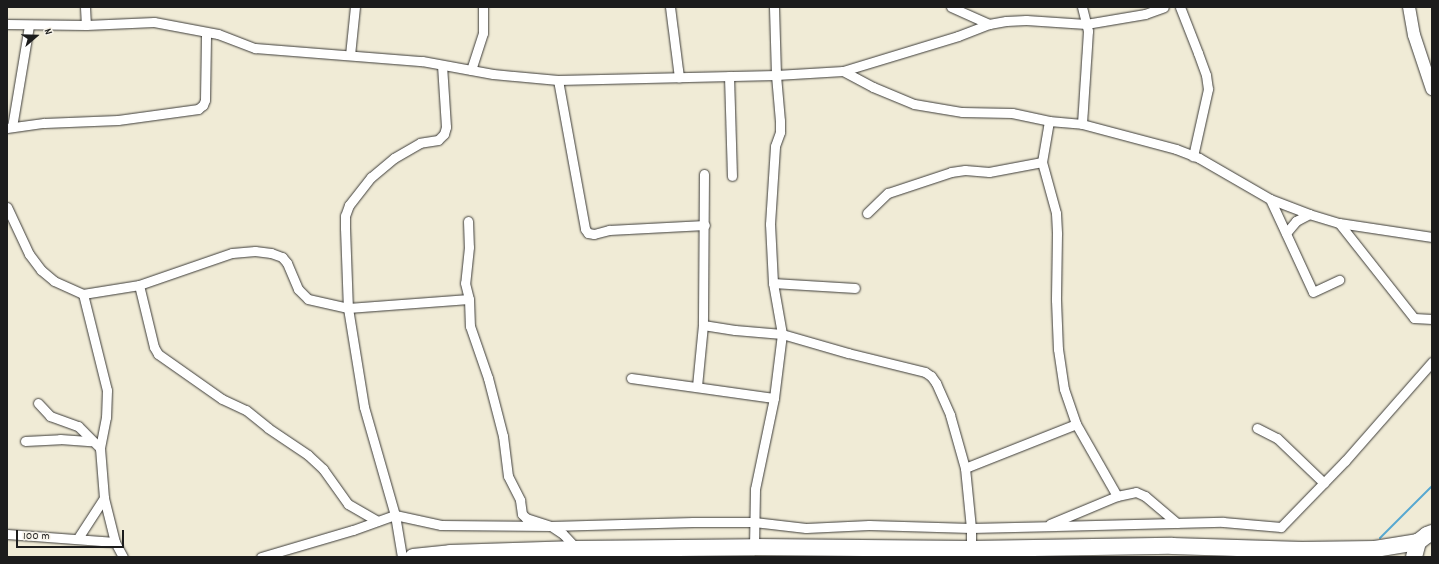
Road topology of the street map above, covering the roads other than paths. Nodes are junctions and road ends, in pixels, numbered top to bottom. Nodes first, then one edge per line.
1 (85, 7) edge
2 (355, 7) edge
3 (483, 7) edge
4 (670, 7) edge
5 (774, 7) edge
6 (951, 7) edge
7 (1082, 7) edge
8 (1164, 7) edge
9 (1180, 7) edge
10 (1409, 7) edge
11 (7, 24) edge
12 (989, 24) junction
13 (1086, 24) junction
14 (30, 25) junction
15 (86, 25) junction
16 (206, 33) junction
17 (350, 55) junction
18 (442, 65) junction
19 (471, 70) junction
20 (843, 71) junction
21 (776, 75) junction
22 (729, 76) junction
23 (680, 77) junction
24 (558, 80) junction
25 (1432, 89) edge
26 (1049, 121) junction
27 (1082, 124) junction
28 (10, 127) edge
29 (1193, 156) junction
30 (1042, 162) junction
31 (704, 174) dead end
32 (732, 176) dead end
33 (1270, 199) junction
34 (7, 206) edge
35 (866, 213) dead end
36 (1309, 214) junction
37 (468, 221) dead end
38 (11, 222) edge
39 (1339, 223) junction
40 (705, 224) junction
41 (1286, 234) junction
42 (1432, 237) edge
43 (1339, 280) dead end
44 (773, 282) junction
45 (139, 285) junction
46 (855, 288) dead end
47 (83, 294) junction
48 (469, 299) junction
49 (348, 308) junction
50 (1432, 319) edge
51 (703, 325) junction
52 (782, 334) junction
53 (1432, 362) edge
54 (631, 378) dead end
55 (697, 386) junction
56 (774, 398) junction
57 (38, 403) dead end
58 (1076, 424) junction
59 (1257, 428) dead end
60 (25, 441) dead end
61 (91, 441) junction
62 (100, 448) junction
63 (965, 468) junction
64 (1324, 483) junction
65 (1116, 496) junction
66 (104, 498) junction
67 (395, 514) junction
68 (378, 521) junction
69 (754, 522) junction
70 (1177, 523) junction
71 (551, 526) junction
72 (1045, 526) junction
73 (971, 528) junction
74 (7, 534) edge
75 (78, 538) junction
76 (1425, 539) edge
77 (115, 542) junction
78 (754, 547) junction
79 (577, 549) junction
80 (971, 553) edge
81 (123, 557) edge
82 (261, 557) edge
83 (402, 557) edge
84 (413, 557) edge

1 - 15 street
2 - 17 street
3 - 19 street
4 - 23 street
5 - 21 street
6 - 12 street
7 - 13 street
8 - 13 street
9 - 29 street
10 - 25 street
11 - 14 street
12 - 13 street
12 - 20 street
13 - 27 street
14 - 15 street
14 - 28 street
15 - 16 street
16 - 17 street
16 - 28 street
17 - 18 street
18 - 19 street
18 - 49 street
19 - 24 street
20 - 21 street
20 - 26 street
21 - 22 street
21 - 44 street
22 - 23 street
22 - 32 street
23 - 24 street
24 - 40 street
26 - 27 street
26 - 30 street
27 - 29 street
29 - 33 street
30 - 35 street
30 - 58 street
31 - 40 street
33 - 36 street
33 - 41 street
34 - 38 street
36 - 39 street
36 - 41 street
37 - 48 street
38 - 47 street
39 - 42 street
39 - 50 street
40 - 51 street
41 - 43 street
44 - 46 street
44 - 52 street
45 - 47 street
45 - 49 street
45 - 68 street
47 - 62 street
48 - 49 street
48 - 71 street
49 - 67 street
51 - 52 street
51 - 55 street
52 - 56 street
52 - 63 street
53 - 64 street
54 - 55 street
55 - 56 street
56 - 69 street
57 - 61 street
58 - 63 street
58 - 65 street
59 - 64 street
60 - 61 street
61 - 62 street
62 - 66 street
63 - 73 street
64 - 70 street
65 - 70 street
65 - 72 street
66 - 75 street
66 - 77 street
67 - 68 street
67 - 71 street
67 - 83 street
68 - 82 street
69 - 71 street
69 - 73 street
69 - 78 street
70 - 72 street
71 - 79 street
72 - 73 street
73 - 80 street
74 - 75 street
75 - 77 street
76 - 80 highway
77 - 81 street
78 - 79 highway
78 - 80 highway
79 - 84 highway

